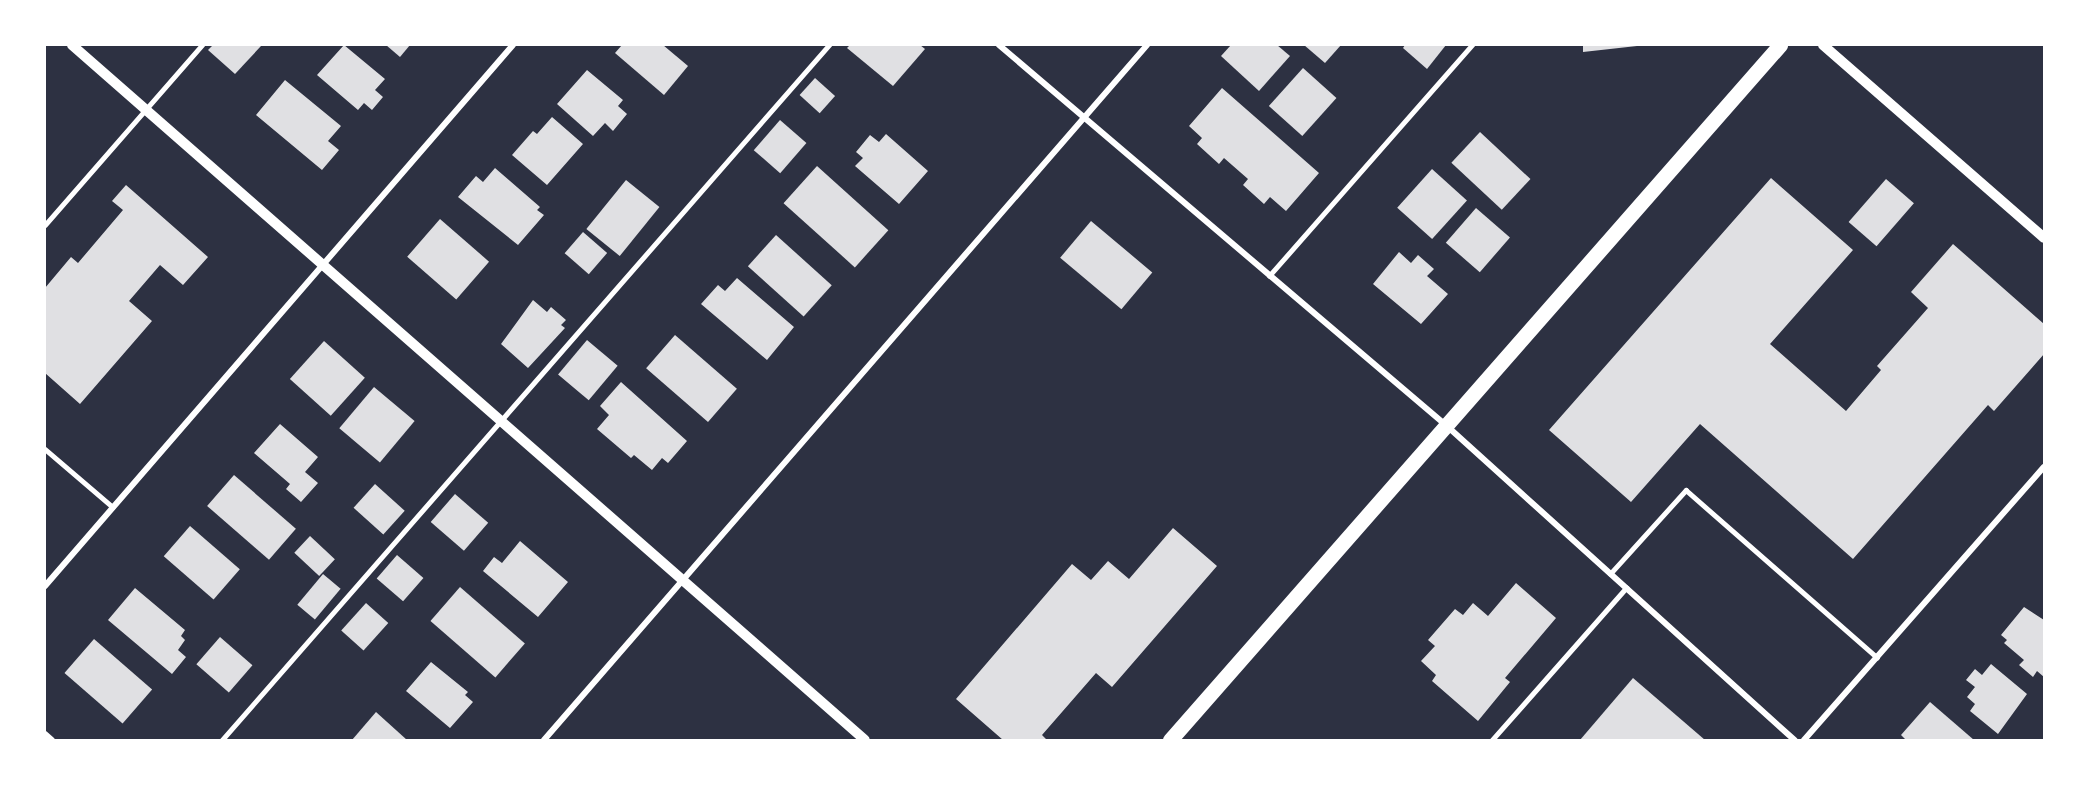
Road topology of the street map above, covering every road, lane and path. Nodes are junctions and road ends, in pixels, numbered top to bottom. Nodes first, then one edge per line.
1 (72, 45) edge
2 (202, 45) edge
3 (513, 45) edge
4 (829, 45) edge
5 (999, 45) edge
6 (1147, 45) edge
7 (1472, 45) edge
8 (1780, 45) edge
9 (1823, 45) edge
10 (146, 110) junction
11 (1083, 118) junction
12 (45, 225) edge
13 (2044, 238) edge
14 (321, 264) junction
15 (1269, 276) junction
16 (502, 420) junction
17 (1448, 427) junction
18 (45, 449) edge
19 (2044, 467) edge
20 (113, 507) junction
21 (1610, 574) junction
22 (683, 580) junction
23 (45, 586) edge
24 (1626, 588) junction
25 (1877, 657) junction
26 (45, 734) edge
27 (858, 738) edge
28 (52, 740) edge
29 (222, 740) edge
30 (544, 740) edge
31 (1170, 740) edge
32 (1492, 740) edge
33 (1794, 740) edge
34 (1804, 740) edge

1 - 10 street
2 - 10 lane
3 - 14 street
4 - 16 lane
5 - 11 street
6 - 11 street
7 - 15 lane
8 - 17 main road
9 - 13 street
10 - 12 lane
10 - 14 street
11 - 15 street
11 - 22 street
14 - 16 street
14 - 20 street
15 - 17 street
16 - 22 street
16 - 29 lane
17 - 21 street
17 - 31 main road
18 - 20 lane
19 - 25 street
20 - 23 street
21 - 24 street
21 - 25 lane
22 - 27 street
22 - 30 street
24 - 32 lane
24 - 33 street
25 - 34 street
26 - 28 street

